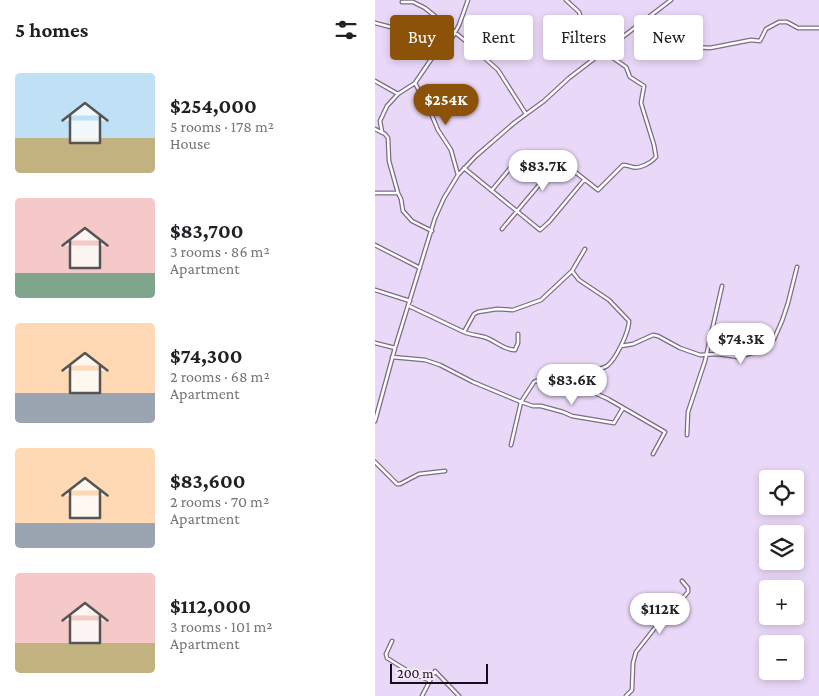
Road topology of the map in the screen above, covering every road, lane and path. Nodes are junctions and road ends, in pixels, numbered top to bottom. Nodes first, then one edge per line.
1 (467, 0) edge
2 (566, 0) edge
3 (671, 0) edge
4 (402, 2) dead end
5 (580, 15) edge
6 (651, 15) edge
7 (375, 23) edge
8 (390, 27) edge
9 (634, 28) edge
10 (819, 28) edge
11 (456, 32) junction
12 (624, 36) edge
13 (703, 48) edge
14 (431, 60) edge
15 (592, 60) edge
16 (616, 60) edge
17 (375, 81) edge
18 (415, 82) junction
19 (398, 94) junction
20 (526, 114) junction
21 (375, 129) edge
22 (382, 132) junction
23 (511, 167) dead end
24 (464, 168) junction
25 (458, 175) junction
26 (584, 180) junction
27 (492, 190) junction
28 (375, 193) edge
29 (398, 193) junction
30 (515, 211) junction
31 (502, 228) dead end
32 (432, 231) junction
33 (375, 245) edge
34 (585, 249) dead end
35 (797, 267) dead end
36 (420, 268) junction
37 (572, 271) junction
38 (722, 286) dead end
39 (375, 290) edge
40 (410, 301) junction
41 (409, 306) junction
42 (464, 332) junction
43 (518, 334) dead end
44 (375, 343) edge
45 (621, 346) junction
46 (395, 348) junction
47 (706, 356) junction
48 (392, 358) junction
49 (582, 387) junction
50 (521, 402) junction
51 (623, 408) junction
52 (375, 421) edge
53 (687, 435) dead end
54 (511, 445) dead end
55 (653, 454) dead end
56 (375, 462) edge
57 (445, 471) dead end
58 (682, 580) dead end
59 (392, 641) dead end
60 (429, 680) junction
61 (422, 696) edge
62 (459, 696) edge
63 (626, 696) edge

1 - 11 street
2 - 5 street
3 - 6 street
4 - 11 street
7 - 8 street
9 - 12 street
10 - 13 street
11 - 20 street
14 - 18 street
15 - 20 street
16 - 26 street
17 - 19 street
18 - 19 street
18 - 25 street
19 - 22 street
20 - 24 street
21 - 22 street
22 - 29 street
23 - 27 street
24 - 25 street
24 - 27 street
25 - 32 street
26 - 30 street
26 - 30 street
27 - 30 street
28 - 29 street
29 - 32 street
30 - 31 street
32 - 36 street
33 - 36 street
34 - 37 street
35 - 47 street
36 - 40 street
37 - 42 street
37 - 45 street
38 - 47 street
39 - 40 street
40 - 41 street
41 - 42 street
41 - 46 street
42 - 43 street
44 - 46 street
45 - 47 street
45 - 49 street
46 - 48 street
47 - 53 street
48 - 50 street
48 - 52 street
49 - 50 street
49 - 51 street
50 - 51 street
50 - 54 street
51 - 55 street
56 - 57 street
58 - 63 street
59 - 60 street
60 - 61 street
60 - 62 street

